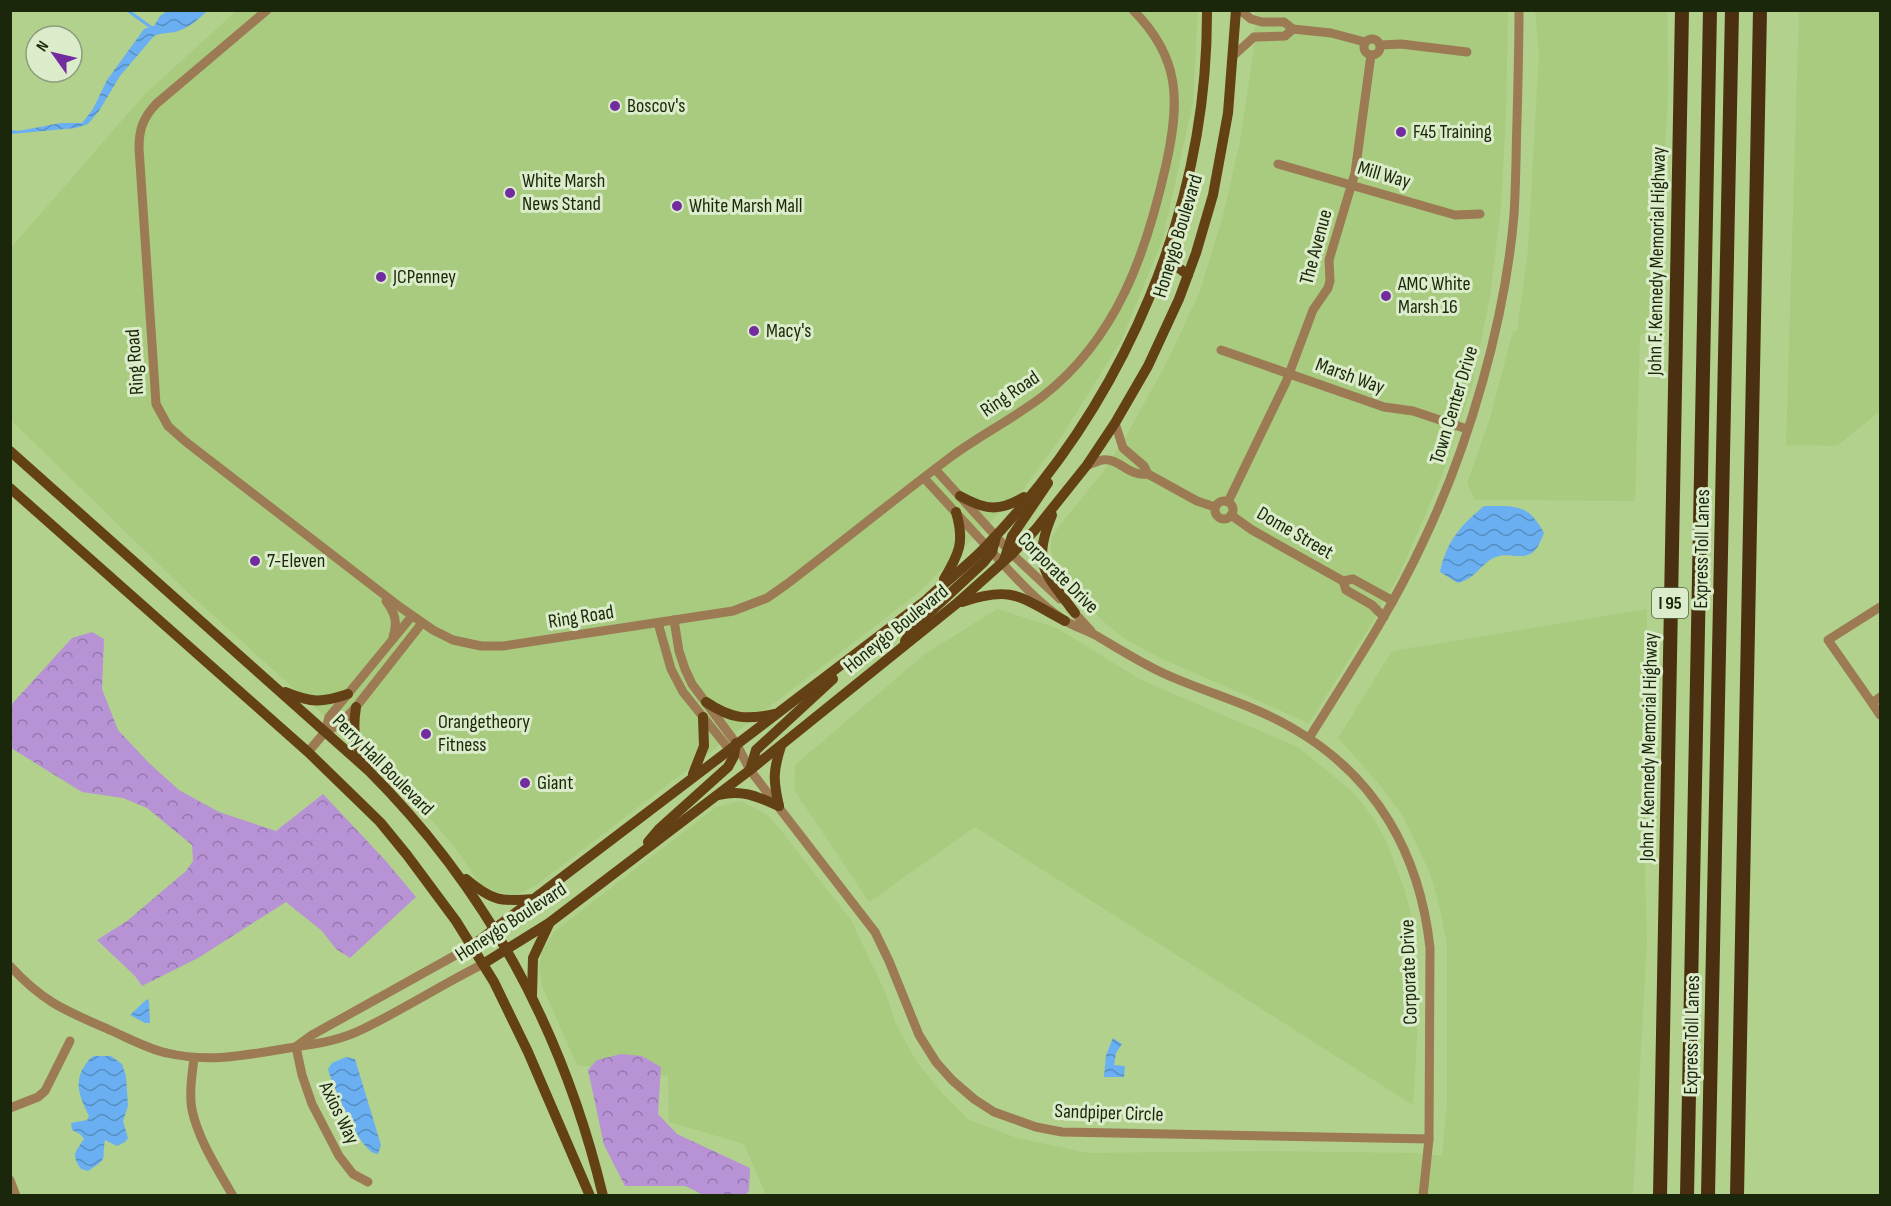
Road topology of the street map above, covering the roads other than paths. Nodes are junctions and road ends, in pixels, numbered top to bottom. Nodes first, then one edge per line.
1 (267, 10) edge
2 (1133, 10) edge
3 (1207, 10) edge
4 (1236, 10) edge
5 (1240, 10) edge
6 (1519, 10) edge
7 (1682, 10) edge
8 (1710, 10) edge
9 (1732, 10) edge
10 (1760, 10) edge
11 (1293, 29) junction
12 (1365, 42) junction
13 (1381, 45) junction
14 (1467, 52) dead end
15 (1371, 55) junction
16 (1233, 56) junction
17 (1278, 164) dead end
18 (1352, 185) junction
19 (1480, 214) dead end
20 (1167, 249) junction
21 (1188, 275) junction
22 (1221, 350) dead end
23 (1290, 373) junction
24 (1115, 423) junction
25 (1467, 429) junction
26 (1074, 436) junction
27 (10, 452) edge
28 (1087, 465) junction
29 (935, 469) junction
30 (1148, 474) junction
31 (924, 478) junction
32 (10, 488) edge
33 (1033, 492) junction
34 (960, 496) junction
35 (1228, 502) junction
36 (1056, 503) junction
37 (1215, 507) junction
38 (956, 513) junction
39 (1231, 515) junction
40 (996, 536) junction
41 (989, 549) junction
42 (1010, 552) junction
43 (1003, 563) junction
44 (1343, 581) junction
45 (940, 587) junction
46 (377, 590) junction
47 (1393, 601) junction
48 (956, 604) junction
49 (1881, 607) edge
50 (1075, 613) junction
51 (412, 616) junction
52 (1384, 616) junction
53 (674, 620) junction
54 (1065, 621) junction
55 (422, 623) junction
56 (658, 623) junction
57 (886, 630) junction
58 (1095, 635) junction
59 (391, 643) junction
60 (900, 649) junction
61 (277, 688) junction
62 (348, 694) junction
63 (1881, 697) edge
64 (706, 702) junction
65 (1872, 703) junction
66 (356, 707) junction
67 (778, 713) junction
68 (1881, 715) edge
69 (703, 717) junction
70 (325, 732) junction
71 (1309, 738) junction
72 (781, 746) junction
73 (733, 750) junction
74 (308, 753) junction
75 (750, 770) junction
76 (369, 771) junction
77 (691, 778) junction
78 (713, 797) junction
79 (779, 806) junction
80 (636, 856) junction
81 (456, 870) junction
82 (534, 899) junction
83 (549, 923) junction
84 (495, 928) junction
85 (472, 946) junction
86 (506, 949) junction
87 (483, 964) junction
88 (10, 966) edge
89 (532, 998) junction
90 (70, 1041) dead end
91 (296, 1047) junction
92 (194, 1058) junction
93 (10, 1108) edge
94 (1429, 1139) junction
95 (10, 1180) edge
96 (368, 1182) dead end
97 (15, 1195) edge
98 (233, 1196) edge
99 (590, 1196) edge
100 (603, 1196) edge
101 (1423, 1196) edge
102 (1660, 1196) edge
103 (1687, 1196) edge
104 (1708, 1196) edge
105 (1737, 1196) edge

1 - 46 street, Ring Road
2 - 29 street, Ring Road
3 - 20 main road, Honeygo Boulevard
4 - 16 main road, Honeygo Boulevard
5 - 11 street
6 - 25 street, Town Center Drive
7 - 102 highway, John F. Kennedy Memorial Highway / I 95
8 - 103 highway, Express Toll Lanes
9 - 104 highway, Express Toll Lanes
10 - 105 highway
11 - 12 street
11 - 16 street
12 - 13 street
12 - 15 street
13 - 14 street
13 - 15 street
15 - 18 street, The Avenue
16 - 21 main road, Honeygo Boulevard
17 - 18 street, Mill Way
18 - 19 street, Mill Way
18 - 23 street, The Avenue
20 - 21 main road
20 - 26 main road, Honeygo Boulevard
21 - 24 main road, Honeygo Boulevard
22 - 23 street, Marsh Way
23 - 25 street, Marsh Way
23 - 35 street, The Avenue
24 - 28 main road, Honeygo Boulevard
24 - 30 street
25 - 47 street, Town Center Drive
26 - 33 main road, Honeygo Boulevard
26 - 42 main road
27 - 61 main road, Perry Hall Boulevard
28 - 30 street
28 - 36 main road, Honeygo Boulevard
29 - 31 street, Ring Road
29 - 34 street
30 - 37 street
31 - 38 street
31 - 53 street, Ring Road
32 - 74 main road
33 - 34 main road
33 - 40 main road, Honeygo Boulevard
34 - 40 street
35 - 37 street
35 - 39 street
36 - 42 main road, Honeygo Boulevard
36 - 50 main road
37 - 39 street
38 - 41 street
38 - 45 main road
39 - 44 street, Dome Street
40 - 41 main road
40 - 42 street, Corporate Drive
41 - 43 street
41 - 45 main road, Honeygo Boulevard
41 - 60 main road
42 - 43 main road
42 - 50 street, Corporate Drive
43 - 48 main road, Honeygo Boulevard
43 - 54 street, Corporate Drive
44 - 47 street, Dome Street
44 - 52 street, Dome Street
45 - 57 main road, Honeygo Boulevard
46 - 51 street, Ring Road
46 - 59 street
47 - 52 street, Town Center Drive
48 - 54 main road
48 - 60 main road, Honeygo Boulevard
49 - 65 street
50 - 58 street, Corporate Drive
51 - 55 street, Ring Road
51 - 59 street
52 - 71 street, Town Center Drive
53 - 56 street, Ring Road
53 - 64 street
54 - 58 street, Corporate Drive
55 - 56 street, Ring Road
55 - 66 street
56 - 69 street
57 - 67 main road, Honeygo Boulevard
57 - 75 main road
58 - 71 street, Corporate Drive
59 - 62 street
60 - 72 main road, Honeygo Boulevard
61 - 62 main road
61 - 70 main road, Perry Hall Boulevard
62 - 70 street
63 - 65 street
64 - 67 main road
64 - 73 street
65 - 68 street
66 - 70 street
66 - 76 main road
67 - 73 main road, Honeygo Boulevard
69 - 73 street
69 - 77 main road
70 - 74 street
70 - 76 main road, Perry Hall Boulevard
71 - 94 street, Corporate Drive
72 - 75 main road, Honeygo Boulevard
72 - 79 main road
73 - 75 street, Sandpiper Circle
73 - 77 main road, Honeygo Boulevard
73 - 80 main road
74 - 85 main road
75 - 78 main road, Honeygo Boulevard
75 - 79 street, Sandpiper Circle
76 - 81 main road, Perry Hall Boulevard
77 - 82 main road, Honeygo Boulevard
78 - 79 main road
78 - 80 main road, Honeygo Boulevard
79 - 94 street, Sandpiper Circle
80 - 83 main road, Honeygo Boulevard
81 - 82 main road
81 - 84 main road, Perry Hall Boulevard
82 - 84 main road, Honeygo Boulevard
83 - 86 main road, Honeygo Boulevard
83 - 89 main road
84 - 85 main road, Honeygo Boulevard
84 - 86 main road, Perry Hall Boulevard
85 - 87 main road
85 - 91 street, Honeygo Boulevard
86 - 87 main road, Honeygo Boulevard
86 - 89 main road, Perry Hall Boulevard
87 - 91 street, Honeygo Boulevard
87 - 99 main road
88 - 92 street, Honeygo Boulevard
89 - 100 main road, Perry Hall Boulevard
90 - 93 street
91 - 92 street, Honeygo Boulevard
91 - 96 street, Axios Way
92 - 98 street
94 - 101 street, Corporate Drive
95 - 97 street

